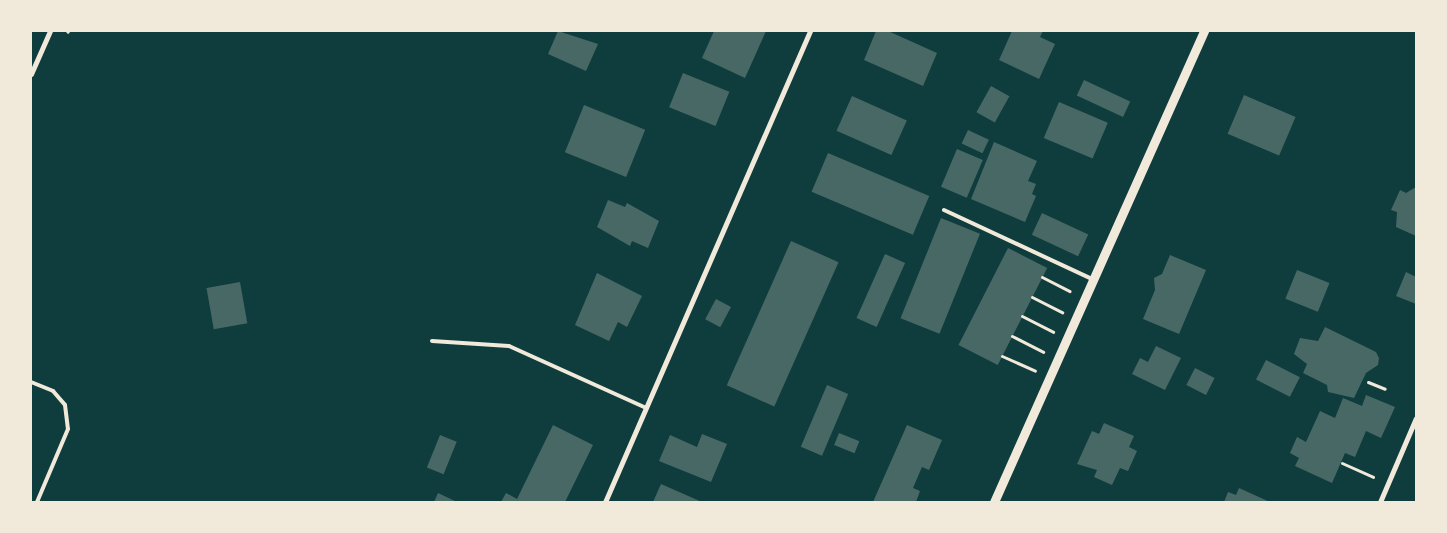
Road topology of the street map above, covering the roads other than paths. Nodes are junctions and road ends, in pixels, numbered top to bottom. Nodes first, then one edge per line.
1 (50, 31) edge
2 (810, 31) edge
3 (1204, 31) edge
4 (31, 74) edge
5 (944, 210) dead end
6 (1092, 279) junction
7 (432, 341) dead end
8 (31, 382) edge
9 (646, 408) junction
10 (1416, 418) edge
11 (37, 502) edge
12 (605, 502) edge
13 (994, 502) edge
14 (1380, 502) edge

1 - 4 street
2 - 9 street
3 - 6 street
5 - 6 lane
6 - 13 street
7 - 9 lane
8 - 11 lane
9 - 12 street
10 - 14 street

